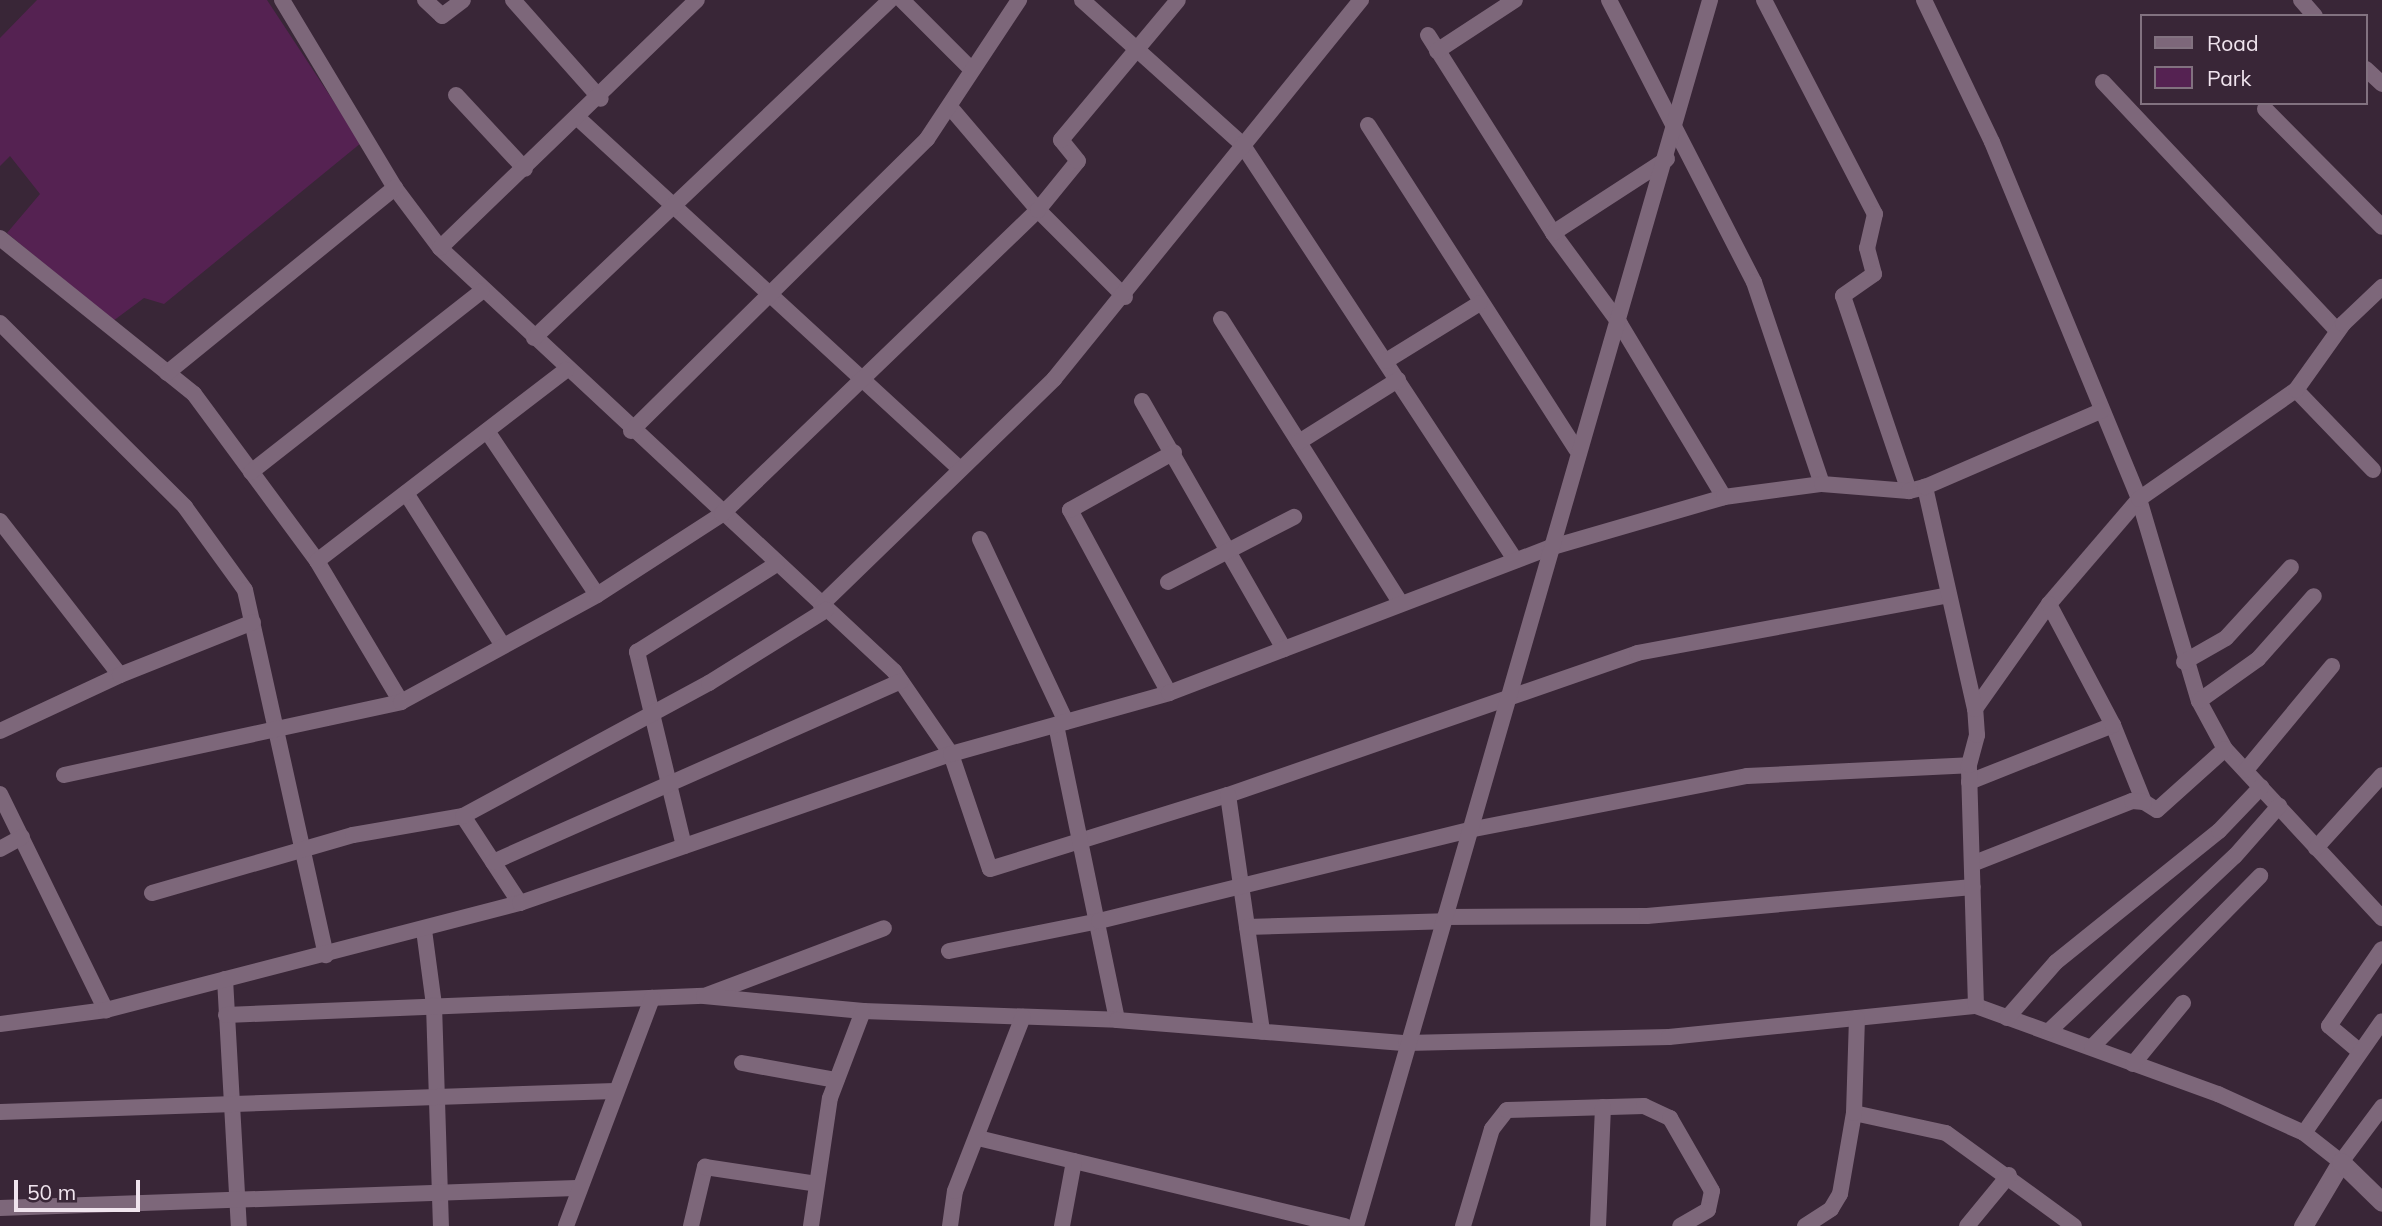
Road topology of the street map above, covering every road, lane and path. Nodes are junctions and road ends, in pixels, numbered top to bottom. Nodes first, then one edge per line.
1 (282, 0) edge
2 (425, 0) edge
3 (463, 0) edge
4 (513, 0) edge
5 (696, 0) edge
6 (890, 0) edge
7 (902, 0) edge
8 (1018, 0) edge
9 (1082, 0) edge
10 (1178, 0) edge
11 (1361, 0) edge
12 (1515, 0) edge
13 (1609, 0) edge
14 (1710, 0) edge
15 (1764, 0) edge
16 (1924, 0) edge
17 (2301, 0) edge
18 (2313, 14) edge
19 (1428, 35) dead end
20 (1139, 51) junction
21 (1437, 51) junction
22 (971, 69) junction
23 (2368, 71) edge
24 (2103, 82) dead end
25 (2382, 84) edge
26 (456, 95) dead end
27 (601, 99) junction
28 (950, 107) junction
29 (2264, 109) dead end
30 (579, 119) junction
31 (1673, 121) junction
32 (1368, 125) dead end
33 (1242, 144) junction
34 (1667, 159) junction
35 (525, 169) junction
36 (395, 188) junction
37 (673, 206) junction
38 (1038, 210) junction
39 (2382, 227) edge
40 (1553, 233) junction
41 (0, 239) edge
42 (440, 248) junction
43 (2382, 287) edge
44 (482, 291) junction
45 (770, 296) junction
46 (1125, 298) junction
47 (1480, 303) junction
48 (1221, 319) dead end
49 (0, 323) edge
50 (1620, 324) junction
51 (2338, 331) junction
52 (534, 338) junction
53 (1386, 361) junction
54 (566, 370) junction
55 (167, 373) junction
56 (862, 380) junction
57 (1398, 380) junction
58 (2296, 390) junction
59 (1142, 401) dead end
60 (2101, 411) junction
61 (487, 431) junction
62 (631, 431) junction
63 (1299, 442) junction
64 (1576, 449) junction
65 (1174, 452) junction
66 (959, 468) junction
67 (2373, 470) dead end
68 (251, 472) junction
69 (1822, 484) junction
70 (1926, 487) junction
71 (1909, 491) junction
72 (406, 493) junction
73 (1724, 497) junction
74 (2139, 499) junction
75 (722, 514) junction
76 (1294, 517) dead end
77 (0, 521) edge
78 (980, 539) dead end
79 (1549, 548) junction
80 (1230, 550) junction
81 (1515, 560) junction
82 (317, 561) junction
83 (777, 564) junction
84 (2291, 567) dead end
85 (1168, 582) dead end
86 (597, 595) junction
87 (1949, 595) junction
88 (2314, 596) dead end
89 (1401, 604) junction
90 (2049, 604) junction
91 (824, 608) junction
92 (253, 622) junction
93 (502, 646) junction
94 (1284, 649) junction
95 (2184, 662) junction
96 (2332, 666) dead end
97 (120, 675) junction
98 (901, 681) junction
99 (1169, 693) junction
100 (1508, 700) junction
101 (2199, 701) junction
102 (401, 702) junction
103 (1975, 709) junction
104 (651, 714) junction
105 (1061, 723) junction
106 (274, 725) junction
107 (2113, 725) junction
108 (0, 731) edge
109 (2225, 749) junction
110 (951, 754) junction
111 (2246, 770) junction
112 (1969, 774) junction
113 (64, 775) dead end
114 (2382, 775) edge
115 (670, 786) junction
116 (2261, 787) junction
117 (0, 794) edge
118 (1228, 794) junction
119 (2144, 802) junction
120 (2278, 806) junction
121 (463, 816) junction
122 (1469, 831) junction
123 (22, 837) junction
124 (1084, 841) junction
125 (684, 846) junction
126 (2316, 848) junction
127 (0, 849) edge
128 (300, 851) junction
129 (493, 862) junction
130 (1972, 864) junction
131 (2260, 876) dead end
132 (1241, 884) junction
133 (1973, 887) junction
134 (152, 893) dead end
135 (520, 903) junction
136 (2382, 918) edge
137 (1445, 919) junction
138 (1099, 921) junction
139 (1247, 927) junction
140 (884, 928) dead end
141 (424, 930) junction
142 (2382, 949) edge
143 (948, 951) dead end
144 (326, 955) junction
145 (225, 979) junction
146 (704, 996) junction
147 (652, 998) junction
148 (2183, 1003) dead end
149 (434, 1004) junction
150 (1976, 1006) junction
151 (106, 1010) junction
152 (863, 1011) junction
153 (226, 1015) junction
154 (1023, 1017) junction
155 (1857, 1018) junction
156 (2007, 1018) junction
157 (1117, 1020) junction
158 (2382, 1021) edge
159 (0, 1024) edge
160 (2049, 1031) junction
161 (1262, 1032) junction
162 (1406, 1043) junction
163 (2092, 1047) junction
164 (2359, 1051) junction
165 (742, 1063) dead end
166 (2133, 1064) junction
167 (836, 1080) junction
168 (615, 1091) junction
169 (436, 1098) junction
170 (232, 1104) junction
171 (1603, 1107) junction
172 (2382, 1107) edge
173 (0, 1112) edge
174 (1854, 1113) junction
175 (2304, 1133) junction
176 (978, 1138) junction
177 (1074, 1161) junction
178 (2341, 1162) junction
179 (2009, 1175) junction
180 (817, 1184) junction
181 (577, 1188) junction
182 (440, 1193) junction
183 (238, 1201) junction
184 (2382, 1202) edge
185 (0, 1208) edge
186 (1291, 1220) edge
187 (239, 1226) edge
188 (440, 1226) edge
189 (566, 1226) edge
190 (691, 1226) edge
191 (811, 1226) edge
192 (950, 1226) edge
193 (1062, 1226) edge
194 (1345, 1226) edge
195 (1356, 1226) edge
196 (1463, 1226) edge
197 (1598, 1226) edge
198 (1680, 1226) edge
199 (1805, 1226) edge
200 (1967, 1226) edge
201 (2074, 1226) edge
202 (2303, 1226) edge

1 - 36 street
2 - 3 street
4 - 27 street
5 - 27 street
6 - 37 street
7 - 22 street
8 - 22 street
9 - 20 street
10 - 20 street
11 - 33 street
12 - 21 street
13 - 31 street
14 - 31 street
15 - 71 street
16 - 60 street
17 - 18 street
19 - 21 street
20 - 33 street
20 - 38 street
21 - 40 street
22 - 28 street
23 - 25 street
24 - 51 street
26 - 35 street
27 - 30 street
28 - 38 street
28 - 45 street
29 - 39 street
30 - 35 street
30 - 37 street
31 - 34 street
31 - 69 street
32 - 47 street
33 - 46 street
33 - 53 street
34 - 40 street
34 - 50 street
35 - 42 street
36 - 42 street
36 - 55 street
37 - 45 street
37 - 52 street
38 - 46 street
38 - 56 street
40 - 50 street
41 - 55 street
42 - 44 street
43 - 51 street
44 - 52 street
44 - 68 street
45 - 56 street
45 - 62 street
46 - 66 street
47 - 53 street
47 - 64 street
48 - 63 street
49 - 92 street
50 - 64 street
50 - 73 street
51 - 58 street
52 - 54 street
53 - 57 street
54 - 61 street
54 - 62 street
55 - 68 street
56 - 66 street
56 - 75 street
57 - 63 street
57 - 81 street
58 - 67 street
58 - 74 street
59 - 65 street
60 - 70 street
60 - 74 street
61 - 72 street
61 - 86 street
62 - 75 street
63 - 89 street
64 - 79 street
65 - 80 street
65 - 99 street
66 - 91 street
68 - 82 street
69 - 71 street
69 - 73 street
70 - 71 street
70 - 87 street
72 - 82 street
72 - 93 street
73 - 79 street
74 - 90 street
74 - 95 street
75 - 83 street
75 - 86 street
76 - 80 street
77 - 97 street
78 - 105 street
79 - 81 street
79 - 100 street
80 - 85 street
80 - 94 street
81 - 89 street
82 - 102 street
83 - 91 street
83 - 104 street
84 - 95 street
86 - 93 street
87 - 100 street
87 - 103 street
88 - 101 street
89 - 94 street
90 - 103 street
90 - 107 street
91 - 98 street
91 - 104 street
92 - 97 street
92 - 106 street
93 - 102 street
94 - 99 street
95 - 101 street
96 - 111 street
97 - 108 street
98 - 110 street
98 - 115 street
99 - 105 street
100 - 118 street
100 - 122 street
101 - 109 street
102 - 106 street
103 - 112 street
104 - 115 street
104 - 121 street
105 - 110 street
105 - 124 street
106 - 113 street
106 - 128 street
107 - 112 street
107 - 119 street
109 - 111 street
109 - 119 street
110 - 124 street
110 - 125 street
111 - 116 street
112 - 122 street
112 - 130 street
114 - 126 street
115 - 125 street
115 - 129 street
116 - 120 street
116 - 156 street
117 - 123 street
118 - 124 street
118 - 132 street
119 - 130 street
120 - 126 street
120 - 160 street
121 - 128 street
121 - 129 street
122 - 132 street
122 - 137 street
123 - 127 street
123 - 151 street
124 - 138 street
125 - 135 street
126 - 136 street
128 - 134 street
128 - 144 street
129 - 135 street
130 - 133 street
131 - 163 street
132 - 138 street
132 - 139 street
133 - 137 street
133 - 150 street
135 - 141 street
137 - 139 street
137 - 162 street
138 - 143 street
138 - 157 street
139 - 161 street
140 - 146 street
141 - 144 street
141 - 149 street
142 - 164 street
144 - 145 street
145 - 151 street
145 - 153 street
146 - 147 street
146 - 152 street
147 - 149 street
147 - 168 street
148 - 166 street
149 - 153 street
149 - 169 street
150 - 155 street
150 - 156 street
151 - 159 street
152 - 154 street
152 - 167 street
153 - 170 street
154 - 157 street
154 - 176 street
155 - 162 street
155 - 174 street
156 - 160 street
157 - 161 street
158 - 164 street
160 - 163 street
161 - 162 street
162 - 195 street
163 - 166 street
164 - 175 street
165 - 167 street
166 - 175 street
167 - 180 street
168 - 169 street
168 - 181 street
169 - 170 street
169 - 182 street
170 - 173 street
170 - 183 street
171 - 196 street
171 - 197 street
171 - 198 street
172 - 178 street
174 - 179 street
174 - 199 street
175 - 178 street
176 - 177 street
176 - 192 street
177 - 186 street
177 - 193 street
178 - 184 street
178 - 202 street
179 - 200 street
179 - 201 street
180 - 190 street
180 - 191 street
181 - 182 street
181 - 189 street
182 - 183 street
182 - 188 street
183 - 185 street
183 - 187 street
186 - 194 street

